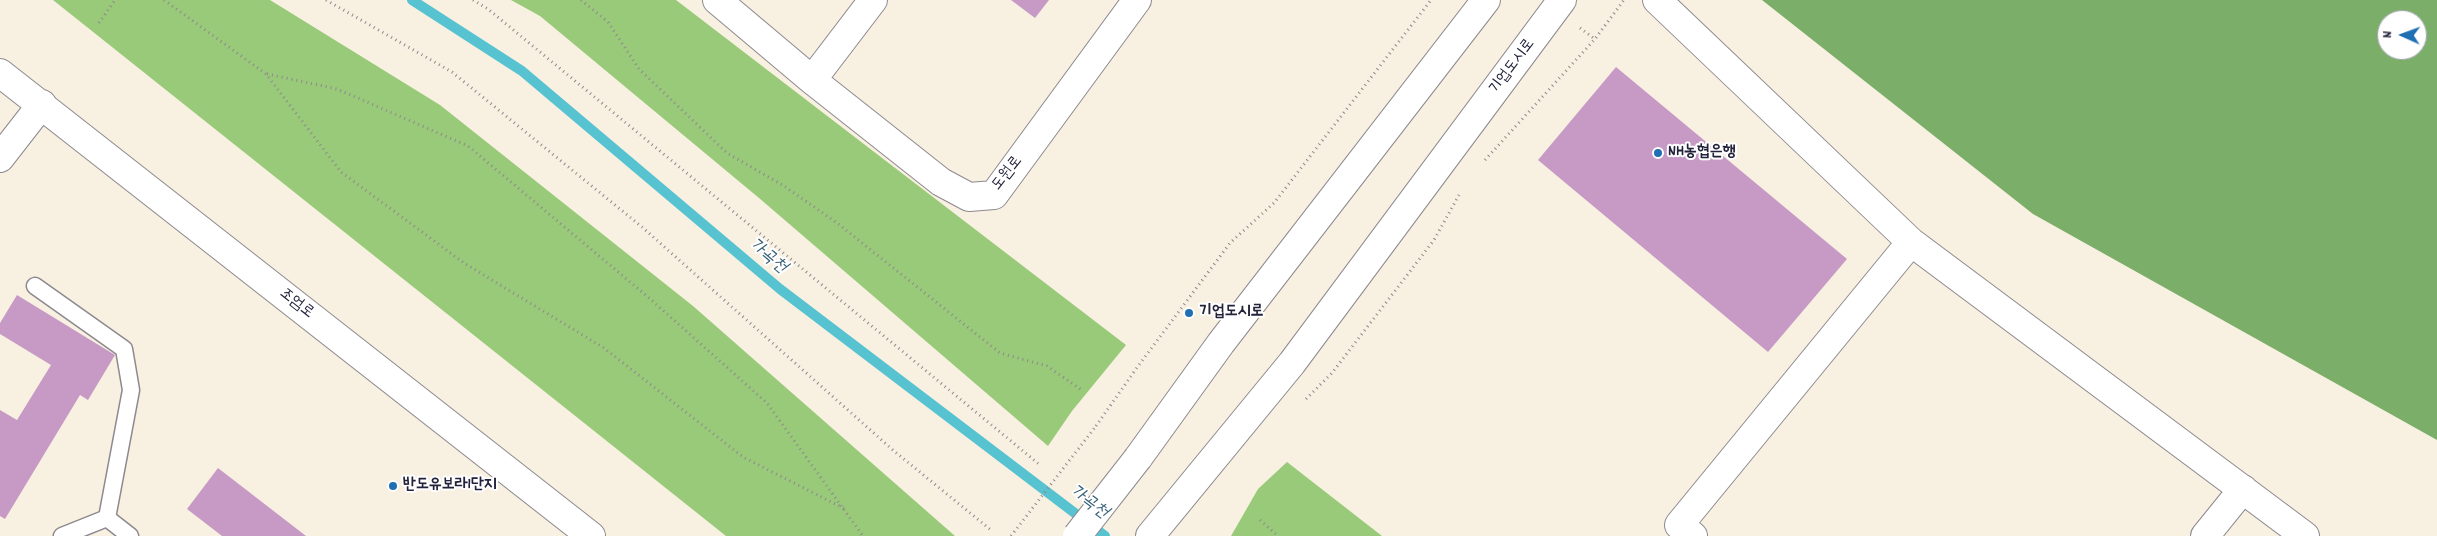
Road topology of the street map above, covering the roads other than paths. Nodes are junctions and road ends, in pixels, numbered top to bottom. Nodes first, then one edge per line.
1 (717, 0) edge
2 (873, 0) edge
3 (1137, 0) edge
4 (1486, 0) edge
5 (1562, 0) edge
6 (1657, 0) edge
7 (0, 74) edge
8 (812, 80) junction
9 (42, 104) junction
10 (0, 158) edge
11 (1911, 242) junction
12 (35, 286) dead end
13 (2243, 489) junction
14 (107, 518) junction
15 (62, 536) edge
16 (130, 536) edge
17 (591, 536) edge
18 (1077, 536) edge
19 (1150, 536) edge
20 (1693, 536) edge
21 (2205, 536) edge
22 (2305, 536) edge

1 - 8 street, 도원로
2 - 8 street
3 - 8 street, 도원로
4 - 18 street, bridge
5 - 19 street, 기업도시로
6 - 11 street
7 - 9 street, 조엄로
9 - 10 street
9 - 17 street, 조엄로
11 - 13 street
11 - 20 street
12 - 14 lane
13 - 21 street
13 - 22 street
14 - 15 lane
14 - 16 lane

